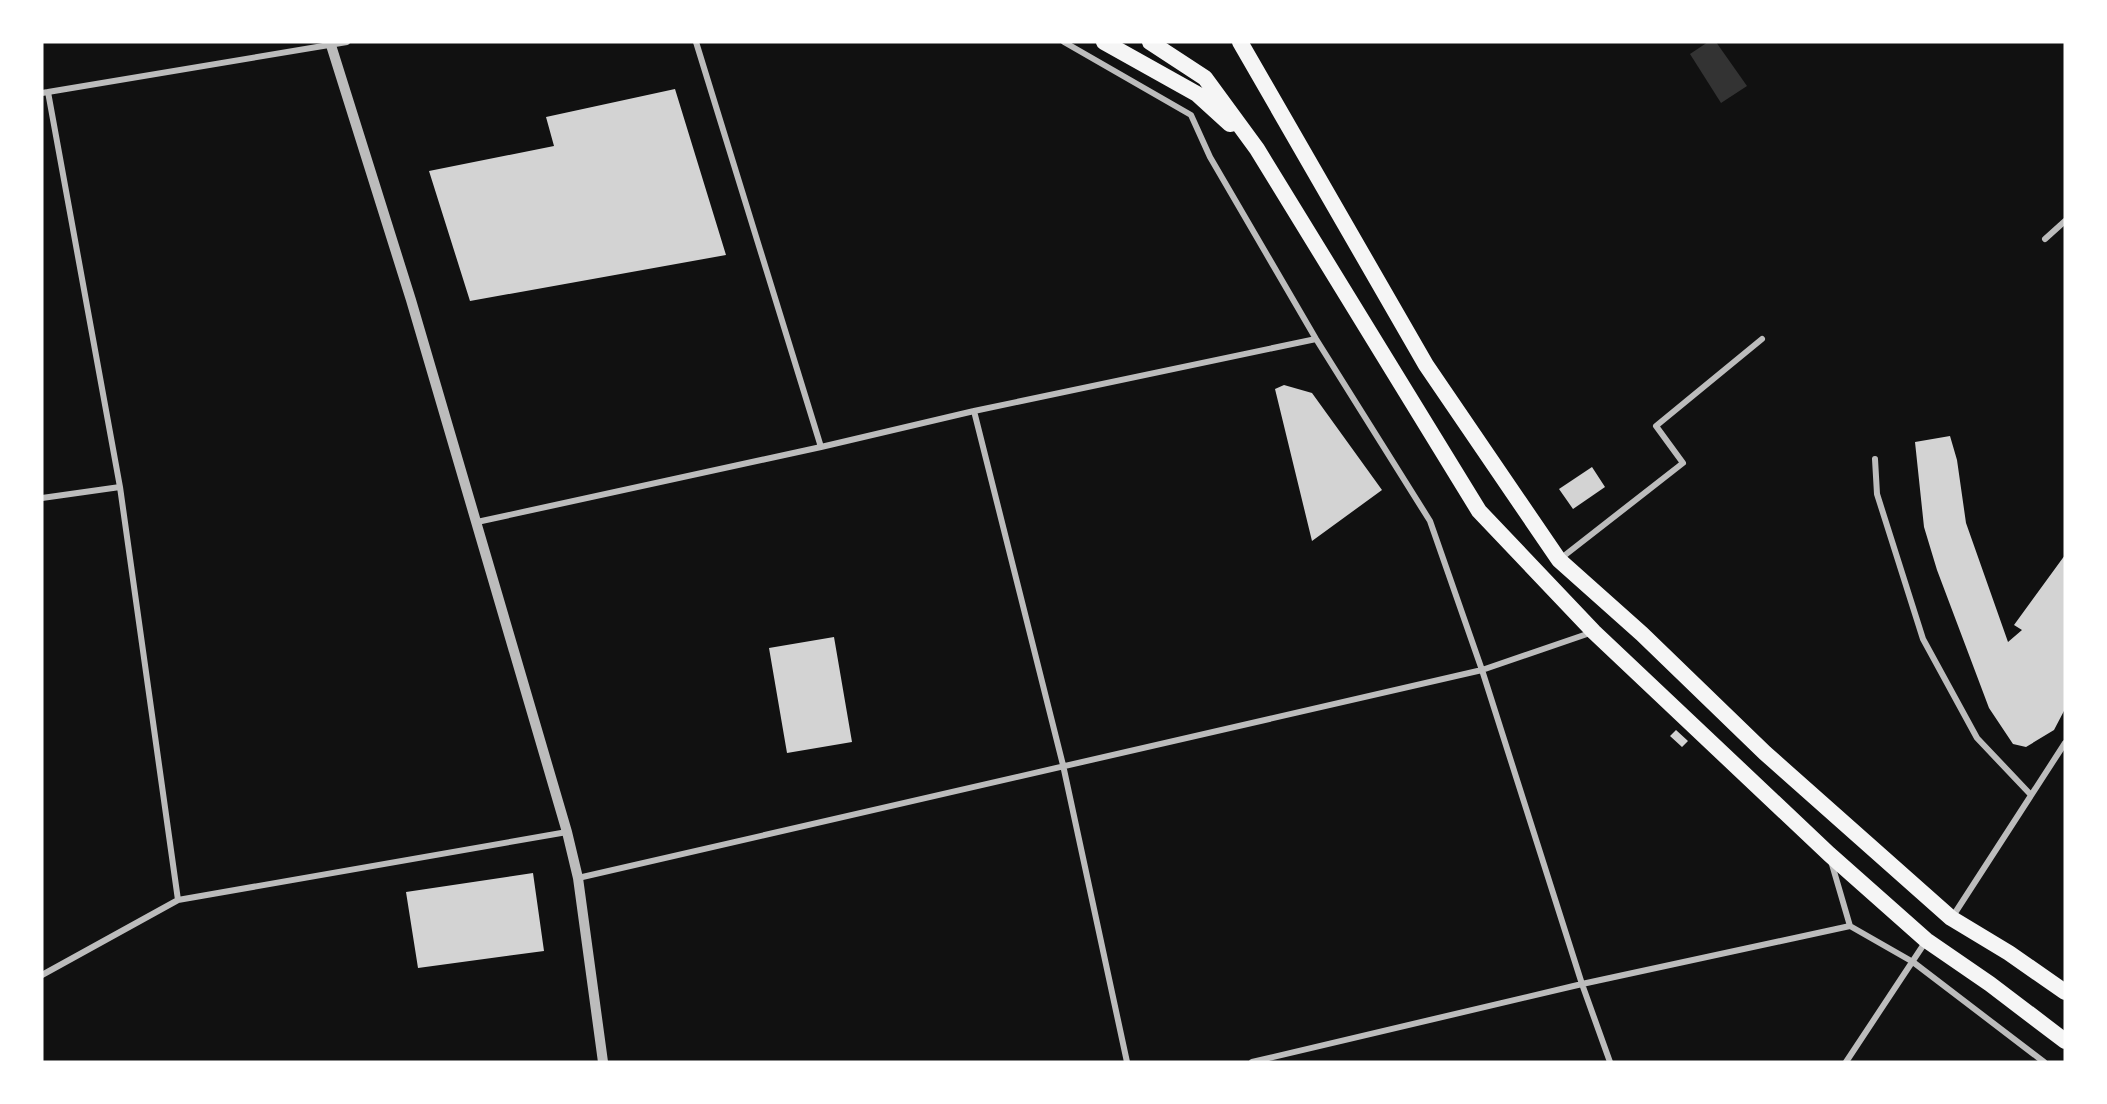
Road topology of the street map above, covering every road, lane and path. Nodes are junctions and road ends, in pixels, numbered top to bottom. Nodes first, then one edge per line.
1 (347, 42) edge
2 (696, 42) edge
3 (1064, 42) edge
4 (1104, 42) edge
5 (1150, 42) edge
6 (1240, 42) edge
7 (330, 44) edge
8 (45, 93) edge
9 (1257, 149) junction
10 (2065, 221) edge
11 (2045, 239) dead end
12 (1316, 339) junction
13 (1762, 339) dead end
14 (974, 411) junction
15 (821, 447) junction
16 (1875, 459) dead end
17 (120, 487) junction
18 (42, 498) edge
19 (477, 522) junction
20 (1559, 560) junction
21 (1594, 632) junction
22 (1482, 670) junction
23 (2065, 742) edge
24 (1063, 765) junction
25 (2031, 795) junction
26 (567, 832) junction
27 (1829, 854) junction
28 (578, 878) junction
29 (178, 900) junction
30 (1951, 918) junction
31 (1850, 926) junction
32 (1926, 940) junction
33 (1913, 962) junction
34 (42, 975) edge
35 (1582, 984) junction
36 (2065, 992) edge
37 (2065, 1041) edge
38 (603, 1062) edge
39 (1127, 1062) edge
40 (1252, 1062) edge
41 (1610, 1062) edge
42 (1846, 1062) edge
43 (2044, 1062) edge

1 - 7 street
2 - 15 street
3 - 12 street
4 - 9 highway
5 - 9 highway
6 - 20 highway
7 - 8 street
7 - 19 street
8 - 17 street
9 - 21 highway
10 - 11 street
12 - 14 street
12 - 22 street
13 - 20 street
14 - 15 street
14 - 24 street
15 - 19 street
16 - 25 street
17 - 18 street
17 - 29 street
19 - 26 street
20 - 30 highway
21 - 22 street
21 - 27 highway
22 - 24 street
22 - 35 street
23 - 25 street
24 - 28 street
24 - 39 street
25 - 30 street
26 - 28 street
26 - 29 street
27 - 31 street
27 - 32 highway
28 - 38 street
29 - 34 street
30 - 36 highway
31 - 33 street
31 - 35 street
32 - 33 street
32 - 37 highway
33 - 42 street
33 - 43 street
35 - 40 street
35 - 41 street

